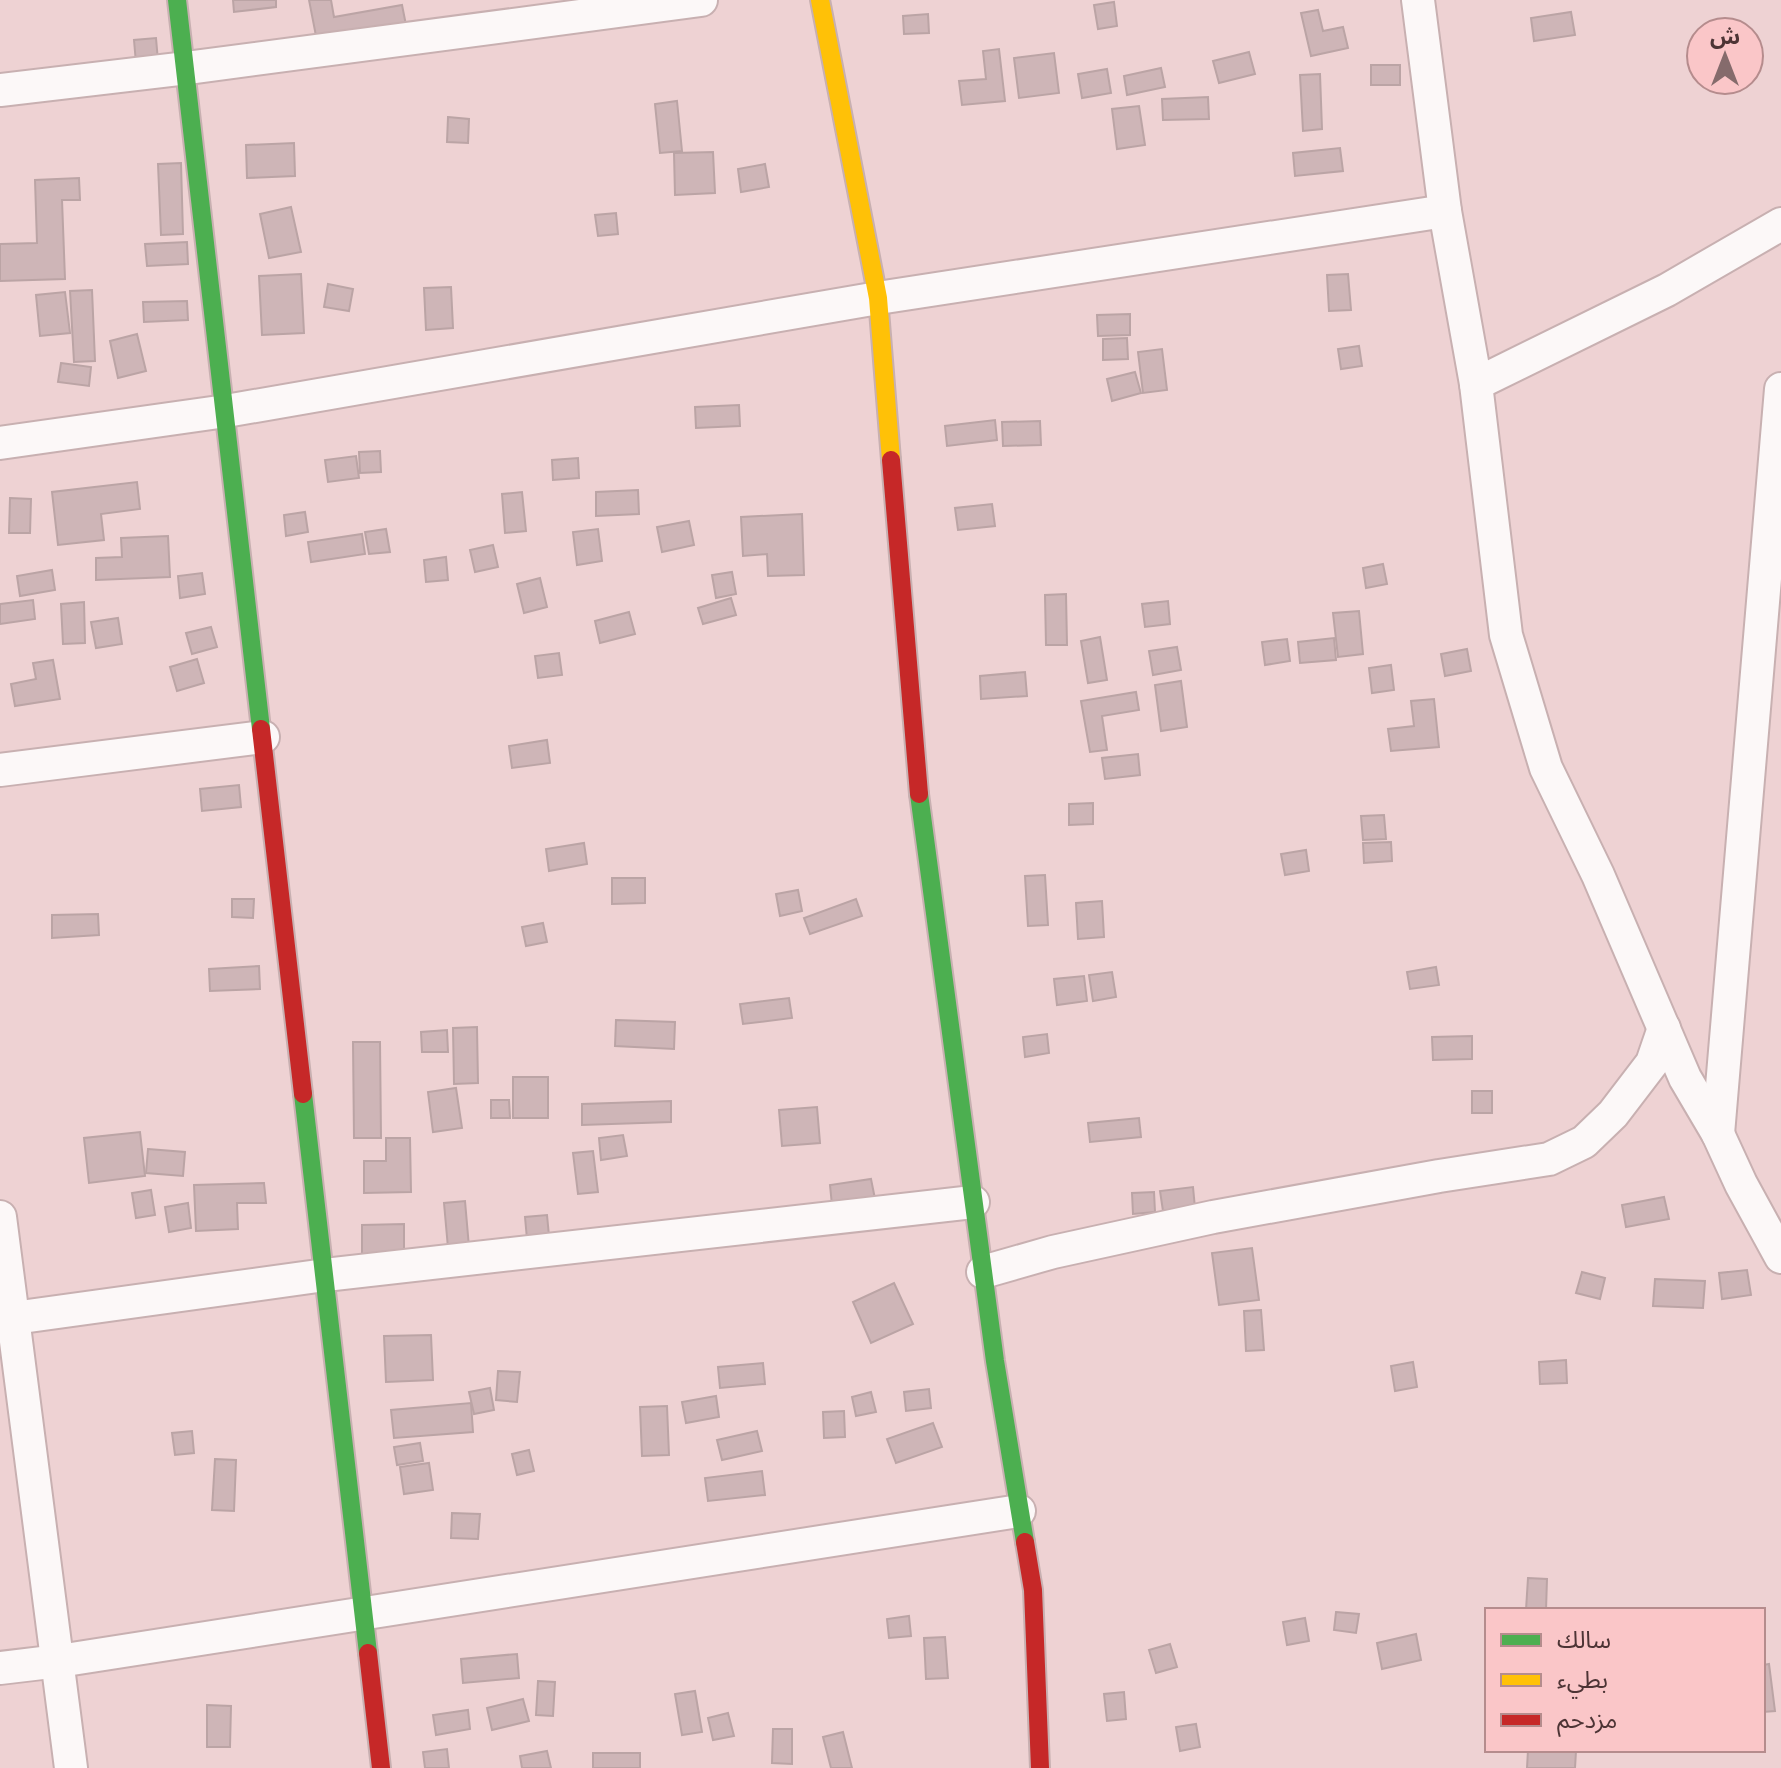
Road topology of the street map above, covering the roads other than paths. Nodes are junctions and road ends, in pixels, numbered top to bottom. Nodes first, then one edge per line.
1 (177, 0) edge
2 (701, 0) edge
3 (820, 0) edge
4 (1418, 0) edge
5 (187, 68) junction
6 (0, 90) edge
7 (1445, 211) junction
8 (1781, 224) edge
9 (878, 298) junction
10 (1476, 384) junction
11 (1781, 389) edge
12 (226, 411) junction
13 (0, 443) edge
14 (263, 737) junction
15 (0, 770) edge
16 (1664, 1028) junction
17 (1718, 1134) junction
18 (973, 1202) junction
19 (0, 1217) edge
20 (1781, 1257) edge
21 (983, 1272) junction
22 (325, 1275) junction
23 (6, 1319) edge
24 (1019, 1511) junction
25 (363, 1614) junction
26 (59, 1661) junction
27 (0, 1668) edge
28 (71, 1768) edge
29 (381, 1768) edge
30 (1040, 1768) edge

1 - 5 street
2 - 5 street
3 - 9 street
4 - 7 street
5 - 6 street
5 - 12 street
7 - 9 street
7 - 10 street
8 - 10 street
9 - 12 street
9 - 18 street
10 - 16 street
11 - 17 street
12 - 13 street
12 - 14 street
14 - 15 street
14 - 22 street
16 - 17 street
16 - 21 street
17 - 20 street
18 - 21 street
18 - 22 street
19 - 23 street
21 - 24 street
22 - 23 street
22 - 25 street
23 - 26 street
24 - 25 street
24 - 30 street
25 - 26 street
25 - 29 street
26 - 27 street
26 - 28 street

